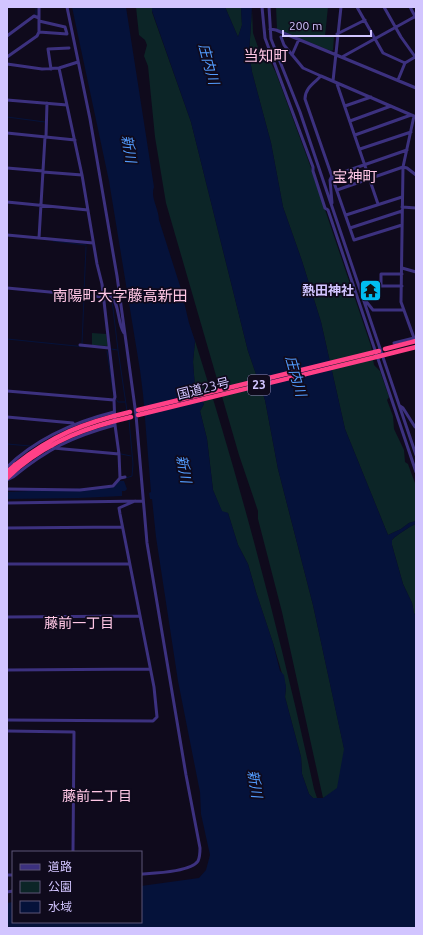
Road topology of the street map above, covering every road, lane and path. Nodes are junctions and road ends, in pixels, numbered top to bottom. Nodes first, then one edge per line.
1 (39, 7) edge
2 (67, 7) edge
3 (262, 7) edge
4 (269, 7) edge
5 (341, 7) edge
6 (357, 7) edge
7 (384, 7) edge
8 (410, 7) edge
9 (416, 17) edge
10 (39, 20) junction
11 (364, 20) junction
12 (396, 28) junction
13 (270, 29) junction
14 (39, 32) junction
15 (338, 34) junction
16 (7, 36) edge
17 (281, 37) dead end
18 (298, 39) junction
19 (375, 39) junction
20 (69, 48) dead end
21 (292, 54) junction
22 (335, 54) junction
23 (7, 57) edge
24 (342, 57) junction
25 (416, 57) edge
26 (78, 62) junction
27 (405, 63) junction
28 (7, 64) edge
29 (59, 68) junction
30 (51, 69) junction
31 (321, 76) junction
32 (398, 80) junction
33 (333, 82) junction
34 (338, 84) junction
35 (416, 88) edge
36 (371, 98) junction
37 (7, 100) edge
38 (47, 103) junction
39 (67, 105) junction
40 (345, 106) junction
41 (391, 106) junction
42 (414, 115) edge
43 (350, 121) junction
44 (411, 132) junction
45 (7, 133) edge
46 (355, 135) junction
47 (45, 137) junction
48 (75, 140) junction
49 (360, 150) junction
50 (407, 150) junction
51 (365, 164) junction
52 (403, 167) junction
53 (7, 168) edge
54 (43, 171) junction
55 (82, 175) junction
56 (416, 175) edge
57 (332, 176) junction
58 (370, 179) junction
59 (337, 190) junction
60 (402, 197) junction
61 (7, 202) edge
62 (378, 204) junction
63 (41, 205) junction
64 (332, 207) junction
65 (416, 208) edge
66 (402, 209) junction
67 (88, 210) junction
68 (346, 215) junction
69 (402, 226) junction
70 (350, 228) junction
71 (7, 235) edge
72 (39, 238) junction
73 (94, 243) junction
74 (402, 268) junction
75 (416, 272) edge
76 (402, 274) junction
77 (402, 286) junction
78 (7, 288) edge
79 (103, 297) junction
80 (364, 299) junction
81 (404, 310) junction
82 (125, 335) junction
83 (415, 339) edge
84 (394, 343) dead end
85 (80, 345) dead end
86 (416, 346) edge
87 (109, 348) junction
88 (382, 352) junction
89 (7, 391) edge
90 (115, 399) junction
91 (399, 405) junction
92 (114, 412) junction
93 (135, 413) junction
94 (7, 417) edge
95 (74, 425) junction
96 (115, 425) junction
97 (416, 427) edge
98 (53, 448) junction
99 (119, 454) junction
100 (416, 455) edge
101 (16, 466) junction
102 (7, 467) edge
103 (7, 472) edge
104 (416, 472) edge
105 (125, 477) dead end
106 (120, 478) junction
107 (7, 479) edge
108 (7, 489) edge
109 (135, 501) junction
110 (143, 501) junction
111 (7, 503) edge
112 (122, 527) junction
113 (7, 528) edge
114 (7, 564) edge
115 (129, 564) junction
116 (7, 616) edge
117 (139, 616) junction
118 (150, 669) junction
119 (7, 670) edge
120 (7, 720) edge
121 (7, 731) edge
122 (74, 851) edge
123 (142, 874) edge

1 - 10 street
2 - 26 street
3 - 104 street
4 - 13 street
5 - 15 street
6 - 11 street
7 - 12 street
8 - 9 street
9 - 12 street
10 - 14 street
10 - 14 street
10 - 16 street
11 - 15 street
11 - 19 street
12 - 19 street
12 - 25 street
13 - 18 street
13 - 64 street
14 - 23 street
15 - 22 street
17 - 21 street
18 - 21 street
18 - 22 street
19 - 24 street
19 - 27 street
20 - 30 street
21 - 31 street
22 - 24 street
22 - 33 street
24 - 32 street
25 - 27 street
26 - 29 street
26 - 82 street
27 - 32 street
28 - 30 street
29 - 30 street
29 - 39 street
31 - 33 street
31 - 57 street
32 - 35 street
33 - 34 street
34 - 36 street
34 - 40 street
36 - 40 street
36 - 41 street
37 - 38 street
38 - 39 street
38 - 47 street
39 - 48 street
40 - 43 street
41 - 42 street
41 - 43 street
42 - 44 street
42 - 46 street
43 - 46 street
44 - 49 street
44 - 50 street
45 - 47 street
46 - 49 street
47 - 48 street
47 - 54 street
48 - 55 street
49 - 51 street
50 - 51 street
50 - 52 street
51 - 57 street
51 - 58 street
52 - 56 street
52 - 58 street
52 - 60 street
53 - 54 street
54 - 55 street
54 - 63 street
55 - 67 street
57 - 59 street
57 - 64 street
58 - 59 street
58 - 62 street
59 - 68 street
60 - 62 street
60 - 66 street
61 - 63 street
62 - 68 street
63 - 67 street
63 - 72 street
64 - 80 street
65 - 66 street
66 - 69 street
66 - 70 street
67 - 73 street
68 - 70 street
69 - 70 street
69 - 74 street
71 - 72 street
72 - 73 street
73 - 79 street
74 - 75 street
74 - 76 street
76 - 77 street
76 - 77 street
77 - 81 street
78 - 79 street
79 - 82 street
79 - 87 street
80 - 81 street
80 - 88 street
81 - 83 street
82 - 93 street
83 - 84 street
83 - 86 street
83 - 88 highway, 国道23号 / 23, bridge
85 - 87 street
86 - 88 highway, 国道23号 / 23
87 - 90 street
88 - 91 street
88 - 93 highway, 国道23号 / 23, bridge
89 - 90 street
90 - 92 street
91 - 97 street
91 - 100 street
92 - 95 street
92 - 96 street
93 - 101 highway, 国道23号 / 23, bridge
93 - 110 street
94 - 95 street
95 - 102 street
96 - 98 street
96 - 99 street
98 - 99 street
98 - 107 street
99 - 106 street
101 - 103 highway, 国道23号 / 23
101 - 107 highway, 国道23号 / 23
105 - 106 street
106 - 108 street
109 - 110 street
109 - 111 street
109 - 112 street
110 - 123 street
112 - 113 street
112 - 115 street
114 - 115 street
115 - 117 street
116 - 117 street
117 - 118 street
118 - 119 street
118 - 120 street
121 - 122 street

